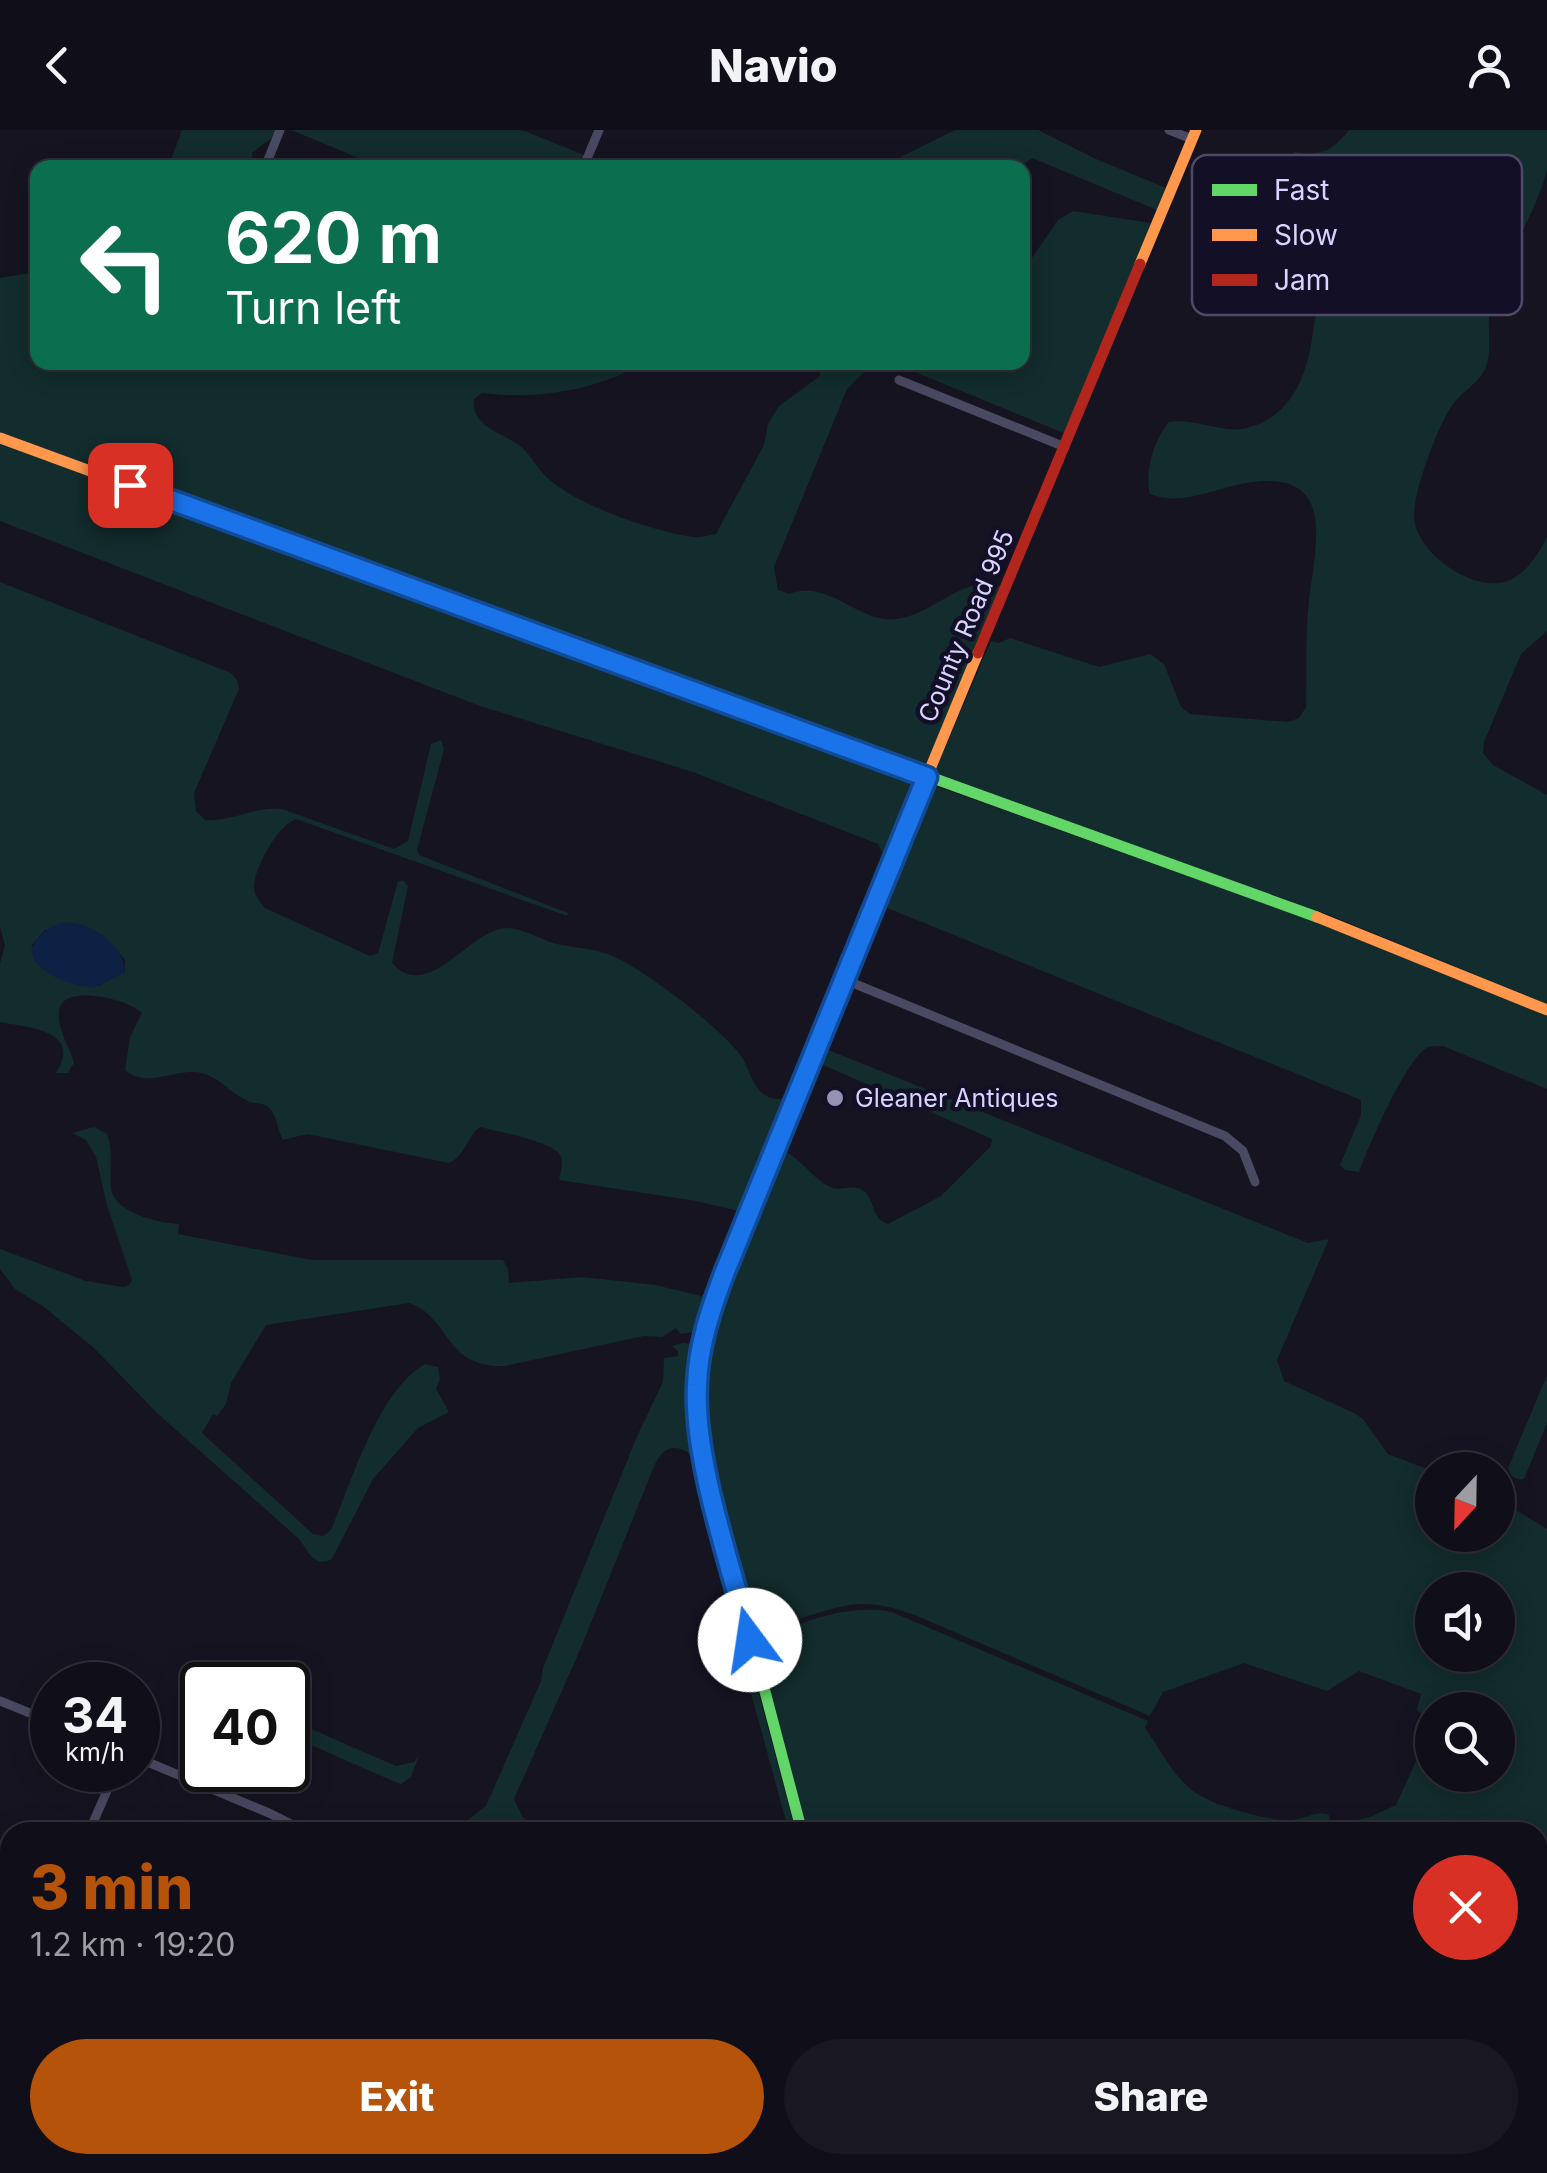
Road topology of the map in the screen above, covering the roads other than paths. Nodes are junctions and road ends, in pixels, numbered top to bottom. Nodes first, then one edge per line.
1 (280, 130) edge
2 (599, 130) edge
3 (1170, 130) edge
4 (1194, 134) edge
5 (268, 160) dead end
6 (586, 160) edge
7 (900, 380) dead end
8 (0, 438) edge
9 (1065, 447) junction
10 (927, 777) junction
11 (843, 979) junction
12 (1547, 1010) edge
13 (1256, 1182) dead end
14 (0, 1700) edge
15 (30, 1713) edge
16 (160, 1767) edge
17 (107, 1792) edge
18 (94, 1822) edge
19 (286, 1822) edge
20 (799, 1822) edge

1 - 5 street
2 - 6 street
3 - 4 street
4 - 9 street, County Road 995
7 - 9 street
8 - 10 street
9 - 10 street, County Road 995
10 - 11 street, County Road 995
10 - 12 street
11 - 13 street
11 - 20 street, County Road 995
14 - 15 street
16 - 19 street
17 - 18 street

